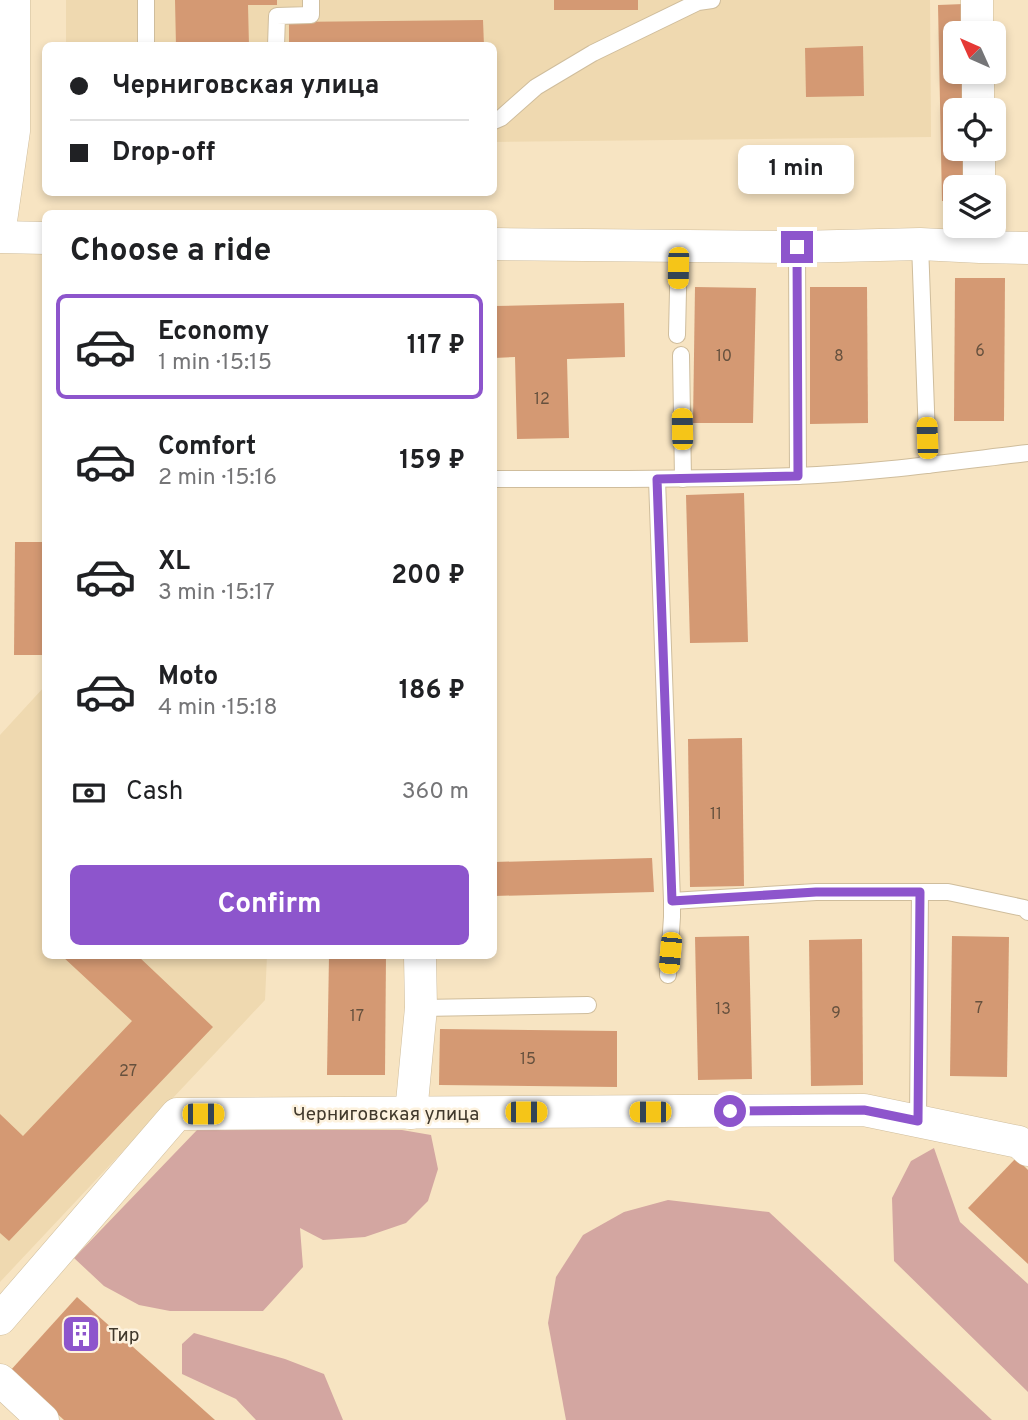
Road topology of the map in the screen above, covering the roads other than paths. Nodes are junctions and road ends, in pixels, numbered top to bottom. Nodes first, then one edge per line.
1 (14, 0) edge
2 (146, 0) edge
3 (311, 0) edge
4 (977, 0) edge
5 (703, 1) edge
6 (977, 21) edge
7 (146, 42) edge
8 (276, 42) edge
9 (497, 120) edge
10 (0, 228) edge
11 (0, 237) edge
12 (42, 237) edge
13 (971, 238) edge
14 (984, 238) edge
15 (497, 244) edge
16 (920, 244) junction
17 (678, 246) junction
18 (797, 247) junction
19 (1028, 248) edge
20 (677, 335) dead end
21 (681, 355) dead end
22 (1028, 453) edge
23 (928, 465) junction
24 (798, 476) junction
25 (497, 479) edge
26 (657, 479) junction
27 (683, 479) junction
28 (920, 892) junction
29 (672, 901) junction
30 (1028, 912) edge
31 (420, 959) edge
32 (668, 975) dead end
33 (588, 1005) dead end
34 (421, 1008) junction
35 (411, 1113) junction
36 (918, 1121) junction
37 (1028, 1150) edge
38 (0, 1319) edge
39 (0, 1380) edge
40 (43, 1420) edge

1 - 10 street
2 - 7 lane
3 - 8 lane
4 - 6 street
5 - 9 lane
11 - 12 street
13 - 16 street
14 - 19 street
15 - 17 street
16 - 18 street
16 - 23 lane
17 - 18 street
17 - 20 lane
18 - 24 lane
21 - 27 lane
22 - 23 lane
23 - 24 lane
24 - 27 lane
25 - 26 lane
26 - 27 lane
26 - 29 lane
28 - 29 lane
28 - 30 lane
28 - 36 lane
29 - 32 lane
31 - 34 street
33 - 34 lane
34 - 35 street
35 - 36 street, Черниговская улица
35 - 38 street, Черниговская улица
36 - 37 street, Черниговская улица
39 - 40 street

